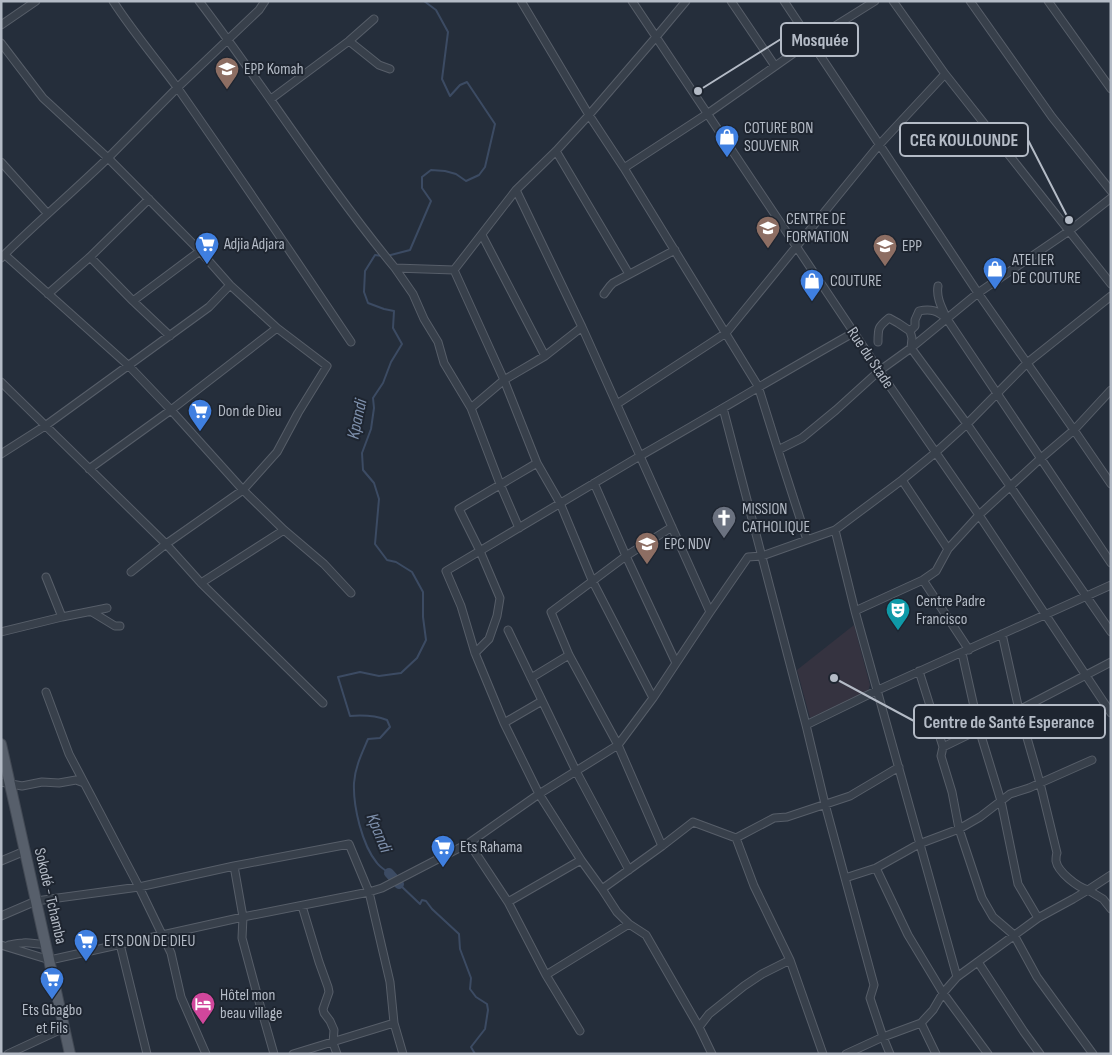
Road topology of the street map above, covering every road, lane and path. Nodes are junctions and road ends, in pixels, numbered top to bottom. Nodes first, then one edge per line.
1 (36, 1) edge
2 (113, 1) edge
3 (199, 1) edge
4 (265, 1) edge
5 (520, 1) edge
6 (632, 1) edge
7 (686, 1) edge
8 (731, 1) edge
9 (784, 1) edge
10 (875, 1) edge
11 (893, 1) edge
12 (970, 1) edge
13 (1048, 1) edge
14 (374, 19) dead end
15 (1, 25) edge
16 (656, 37) junction
17 (228, 40) junction
18 (349, 41) junction
19 (811, 41) junction
20 (1, 42) edge
21 (775, 66) junction
22 (390, 69) dead end
23 (945, 74) junction
24 (177, 88) junction
25 (1111, 89) edge
26 (271, 99) junction
27 (707, 114) junction
28 (589, 115) junction
29 (880, 145) junction
30 (556, 151) junction
31 (108, 158) junction
32 (1, 162) edge
33 (624, 168) junction
34 (516, 190) junction
35 (1111, 191) edge
36 (1111, 198) edge
37 (149, 200) junction
38 (47, 214) junction
39 (1069, 232) junction
40 (482, 235) junction
41 (796, 248) junction
42 (675, 250) junction
43 (200, 251) junction
44 (3, 256) edge
45 (90, 257) junction
46 (393, 265) junction
47 (454, 270) junction
48 (629, 274) junction
49 (1111, 284) edge
50 (230, 285) junction
51 (938, 286) dead end
52 (978, 293) junction
53 (48, 294) junction
54 (604, 294) dead end
55 (1111, 296) edge
56 (133, 301) junction
57 (947, 319) junction
58 (582, 327) junction
59 (278, 328) junction
60 (910, 331) junction
61 (726, 333) junction
62 (853, 333) junction
63 (170, 336) junction
64 (351, 342) dead end
65 (878, 342) dead end
66 (912, 348) junction
67 (545, 356) junction
68 (1027, 363) junction
69 (129, 366) junction
70 (879, 371) junction
71 (504, 380) junction
72 (1, 382) edge
73 (758, 386) junction
74 (1111, 390) edge
75 (997, 393) junction
76 (617, 404) junction
77 (471, 408) junction
78 (723, 408) junction
79 (171, 410) junction
80 (966, 424) junction
81 (45, 426) junction
82 (1074, 430) junction
83 (778, 450) junction
84 (935, 453) junction
85 (1, 454) edge
86 (640, 456) junction
87 (1040, 459) junction
88 (537, 463) junction
89 (89, 469) junction
90 (902, 480) junction
91 (594, 483) junction
92 (500, 484) junction
93 (1111, 484) edge
94 (1010, 486) junction
95 (243, 490) junction
96 (560, 503) junction
97 (979, 515) junction
98 (519, 528) junction
99 (672, 528) junction
100 (284, 530) junction
101 (835, 530) junction
102 (807, 540) junction
103 (166, 544) junction
104 (948, 549) junction
105 (480, 551) junction
106 (626, 556) junction
107 (762, 556) junction
108 (1111, 563) edge
109 (131, 572) dead end
110 (46, 577) dead end
111 (592, 580) junction
112 (923, 580) junction
113 (201, 583) junction
114 (1111, 585) edge
115 (351, 592) dead end
116 (1086, 596) junction
117 (106, 608) dead end
118 (855, 611) junction
119 (92, 612) junction
120 (710, 612) junction
121 (1046, 614) junction
122 (62, 617) junction
123 (120, 626) dead end
124 (508, 630) dead end
125 (1, 632) edge
126 (1111, 632) edge
127 (1002, 634) junction
128 (965, 651) junction
129 (476, 653) junction
130 (569, 655) junction
131 (1111, 662) edge
132 (676, 663) junction
133 (919, 672) junction
134 (1086, 675) junction
135 (531, 678) junction
136 (878, 690) junction
137 (46, 692) dead end
138 (653, 698) junction
139 (542, 702) junction
140 (322, 703) dead end
141 (1020, 710) junction
142 (1111, 713) edge
143 (504, 722) junction
144 (806, 726) junction
145 (979, 729) junction
146 (1, 744) edge
147 (618, 745) junction
148 (943, 747) junction
149 (1092, 760) dead end
150 (899, 767) junction
151 (576, 771) junction
152 (84, 782) junction
153 (1040, 783) junction
154 (6, 784) edge
155 (539, 794) junction
156 (1001, 801) junction
157 (825, 804) junction
158 (959, 828) junction
159 (736, 838) junction
160 (469, 843) junction
161 (919, 844) junction
162 (662, 846) junction
163 (25, 851) junction
164 (581, 860) junction
165 (1, 861) edge
166 (234, 866) junction
167 (876, 868) junction
168 (629, 870) junction
169 (1111, 875) edge
170 (845, 878) junction
171 (1074, 883) junction
172 (140, 887) junction
173 (602, 889) junction
174 (1088, 890) junction
175 (369, 892) junction
176 (1073, 900) junction
177 (36, 901) junction
178 (508, 902) junction
179 (302, 906) junction
180 (1111, 909) edge
181 (1, 916) edge
182 (243, 917) junction
183 (1038, 918) junction
184 (629, 924) junction
185 (162, 935) junction
186 (1014, 935) junction
187 (1, 944) edge
188 (46, 944) junction
189 (120, 944) junction
190 (50, 960) junction
191 (790, 960) junction
192 (978, 962) junction
193 (546, 974) junction
194 (957, 977) junction
195 (943, 993) junction
196 (394, 1023) junction
197 (921, 1023) junction
198 (699, 1027) junction
199 (64, 1028) junction
200 (580, 1031) dead end
201 (883, 1038) junction
202 (333, 1042) junction
203 (8, 1054) edge
204 (70, 1054) edge
205 (147, 1054) edge
206 (206, 1054) edge
207 (274, 1054) edge
208 (293, 1054) edge
209 (337, 1054) edge
210 (403, 1054) edge
211 (712, 1054) edge
212 (823, 1054) edge
213 (846, 1054) edge
214 (890, 1054) edge
215 (936, 1054) edge
216 (988, 1054) edge
217 (1040, 1054) edge
218 (1093, 1054) edge

1 - 15 street
2 - 24 street
3 - 17 street
4 - 17 street
5 - 28 street
6 - 16 street, Rue du Stade
7 - 16 street
8 - 21 street
9 - 19 street
10 - 19 street
11 - 23 street
12 - 35 street
13 - 25 street
14 - 18 street
16 - 27 street, Rue du Stade
16 - 28 street
17 - 24 street
17 - 26 street
18 - 22 street
18 - 26 street
19 - 21 street
19 - 29 street
20 - 31 street
21 - 27 street
23 - 29 street
23 - 39 street
24 - 31 street
24 - 64 street
26 - 46 street
27 - 33 street
27 - 41 street, Rue du Stade
28 - 30 street
28 - 33 street
29 - 41 street
29 - 52 street
30 - 34 street
30 - 48 street
31 - 37 street
31 - 38 street
32 - 38 street
33 - 42 street
34 - 40 street
34 - 58 street
36 - 39 street
37 - 43 street
37 - 45 street
38 - 44 street
39 - 49 street
39 - 52 street
40 - 47 street
40 - 67 street
41 - 61 street
41 - 62 street, Rue du Stade
42 - 48 street
42 - 61 street
43 - 50 street
43 - 56 street
44 - 53 street
45 - 53 street
45 - 56 street
46 - 47 street
46 - 77 street
47 - 71 street
48 - 54 street
50 - 59 street
50 - 63 street
51 - 57 street
52 - 57 street
52 - 68 street
53 - 69 street
55 - 68 street
56 - 63 street
57 - 60 street
57 - 66 street
57 - 75 street
58 - 67 street
58 - 76 street
59 - 79 street
59 - 95 street
60 - 65 street
60 - 66 street
61 - 73 street
61 - 76 street
62 - 70 street, Rue du Stade
62 - 73 street
63 - 69 street
66 - 70 street
66 - 80 street
67 - 71 street
68 - 75 street
68 - 82 street
69 - 79 street
69 - 81 street
70 - 83 street
70 - 84 street, Rue du Stade
71 - 77 street
71 - 88 street
72 - 81 street
73 - 78 street
73 - 83 street
74 - 82 street
75 - 80 street
75 - 87 street
76 - 86 street
77 - 92 street
78 - 86 street
78 - 107 street
79 - 89 street
79 - 95 street
80 - 84 street
80 - 94 street
81 - 85 street
81 - 89 street
82 - 87 street
82 - 93 street
83 - 102 street
84 - 90 street
84 - 97 street, Rue du Stade
86 - 91 street
86 - 99 street
87 - 94 street
87 - 108 street
88 - 92 street
88 - 96 street
89 - 103 street
90 - 101 street
90 - 104 street
91 - 96 street
91 - 106 street
92 - 98 street
92 - 105 street
94 - 97 street
94 - 116 street
95 - 100 street
95 - 103 street
96 - 98 street
96 - 111 street
97 - 104 street
97 - 121 street, Rue du Stade
98 - 105 street
99 - 106 street
99 - 120 street
100 - 113 street
100 - 115 street
101 - 102 street
101 - 118 street
102 - 107 street
103 - 109 street
103 - 113 street
104 - 112 street
105 - 129 street
105 - 129 street
106 - 111 street
106 - 132 street
107 - 120 street
107 - 144 street
110 - 122 street
111 - 130 street
111 - 138 street
112 - 118 street
112 - 128 street
113 - 140 street
114 - 116 street
116 - 121 street
116 - 126 street
117 - 119 street
118 - 136 street
119 - 122 street
119 - 123 street
120 - 132 street
121 - 127 street
121 - 134 street, Rue du Stade
122 - 125 street
124 - 135 street
127 - 128 street
127 - 141 street
128 - 133 street
128 - 145 street
129 - 143 street
130 - 135 street
130 - 147 street
131 - 134 street
132 - 138 street
133 - 136 street
133 - 148 street
134 - 141 street
134 - 142 street, Rue du Stade
135 - 139 street
136 - 144 street
136 - 150 street
137 - 152 street
138 - 147 street
139 - 143 street
139 - 151 street
141 - 145 street
141 - 153 street
143 - 155 street
144 - 157 street
145 - 148 street
145 - 156 street
146 - 154 main road, Sokodé - Tchamba
147 - 151 street
147 - 162 street
148 - 158 street
149 - 153 street
150 - 157 street
150 - 161 street
151 - 155 street
151 - 168 street
152 - 154 street
152 - 172 street
153 - 156 street
153 - 171 street
154 - 163 main road, Sokodé - Tchamba
155 - 160 street
155 - 164 street
156 - 158 street
156 - 183 street
157 - 159 street
157 - 170 street
158 - 161 street
158 - 186 street
159 - 162 street
159 - 191 street
160 - 175 street
160 - 178 street
161 - 167 street
161 - 194 street
162 - 168 street
163 - 165 street
163 - 177 main road, Sokodé - Tchamba
164 - 173 street
164 - 178 street
166 - 172 street
166 - 175 street
166 - 182 street
167 - 170 street
167 - 195 street
168 - 173 street
169 - 174 street
170 - 201 street
171 - 174 street
171 - 176 street
172 - 177 street
172 - 185 street
173 - 184 street
174 - 176 street
174 - 180 street
175 - 179 street
175 - 196 street
176 - 183 street
177 - 181 street
177 - 188 main road, Sokodé - Tchamba
178 - 193 street
179 - 182 street
179 - 202 street
182 - 185 street
182 - 207 street
183 - 186 street
184 - 193 street
184 - 198 street
185 - 189 street
185 - 206 street
186 - 192 street
186 - 218 street
187 - 188 street
187 - 190 street
188 - 190 main road, Sokodé - Tchamba
189 - 190 street
189 - 205 street
190 - 199 main road, Sokodé - Tchamba
191 - 198 street
191 - 212 street
192 - 194 street
192 - 217 street
193 - 200 street
194 - 195 street
195 - 197 street
195 - 216 street
196 - 202 street
196 - 210 street
197 - 201 street
197 - 215 street
198 - 211 street
199 - 203 street
199 - 204 main road, Sokodé - Tchamba
201 - 213 street
201 - 214 street
202 - 208 street
202 - 209 street

